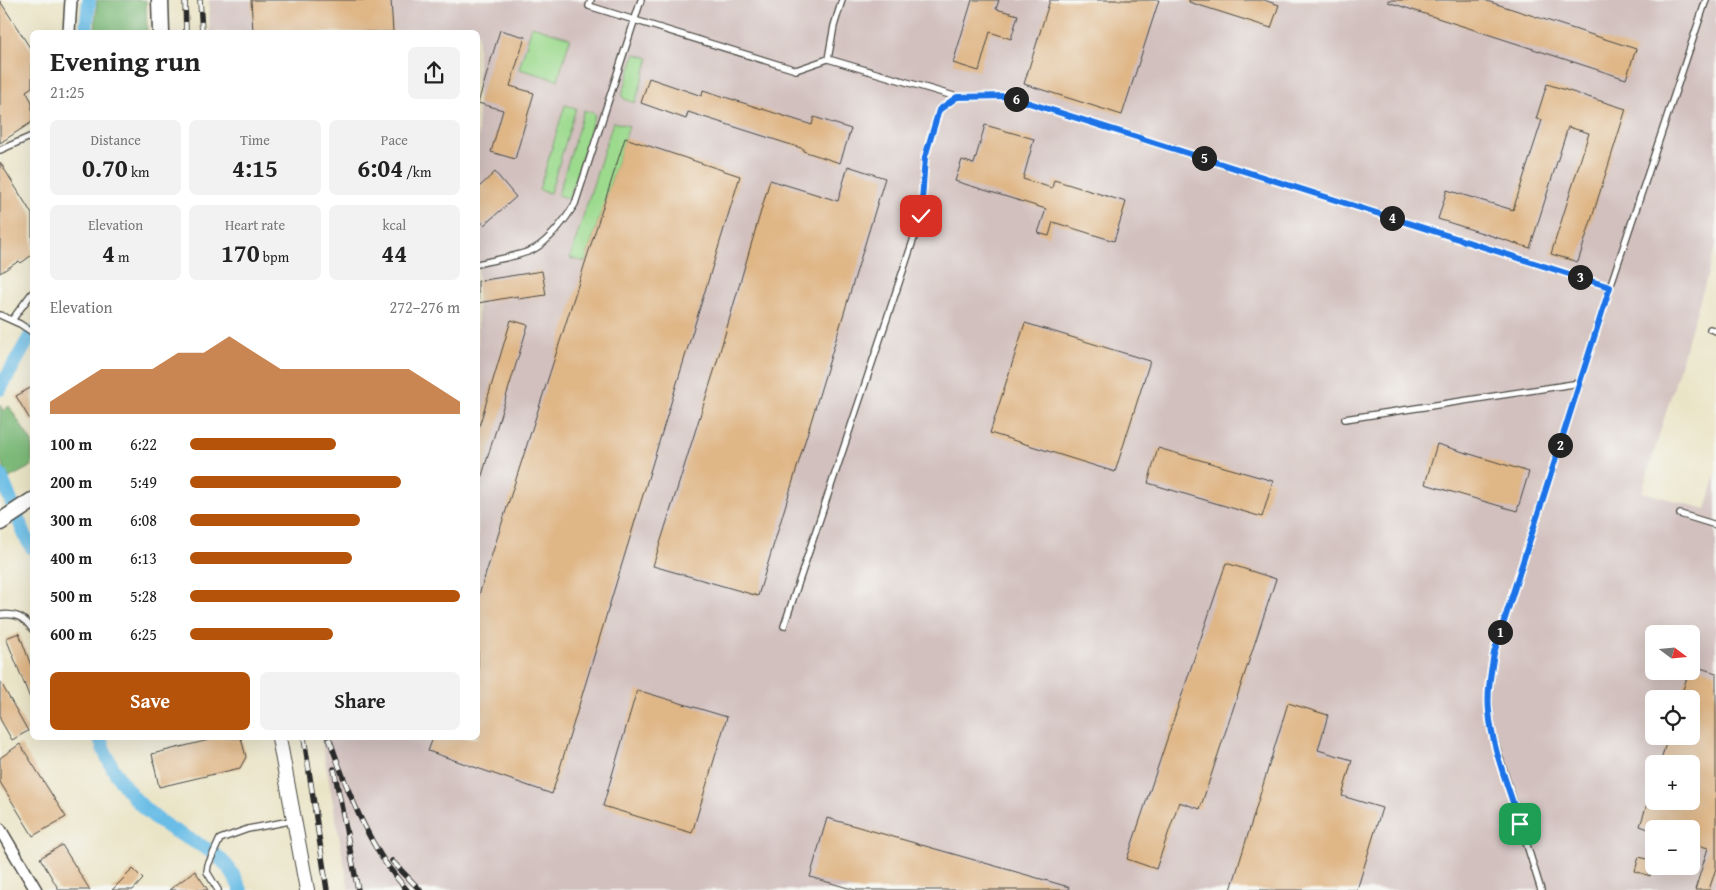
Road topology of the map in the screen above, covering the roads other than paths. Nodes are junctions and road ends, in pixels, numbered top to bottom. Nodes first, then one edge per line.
1 (71, 0) edge
2 (160, 0) edge
3 (641, 0) edge
4 (842, 0) edge
5 (1706, 0) edge
6 (590, 3) edge
7 (634, 20) junction
8 (69, 30) edge
9 (161, 30) edge
10 (828, 59) junction
11 (957, 97) junction
12 (30, 137) edge
13 (0, 150) edge
14 (480, 263) edge
15 (1610, 287) junction
16 (30, 297) edge
17 (0, 315) edge
18 (12, 320) junction
19 (30, 331) edge
20 (1580, 383) junction
21 (1345, 419) dead end
22 (30, 502) edge
23 (1680, 514) dead end
24 (0, 522) edge
25 (1716, 524) edge
26 (0, 615) edge
27 (30, 626) edge
28 (784, 626) dead end
29 (279, 740) edge
30 (294, 820) junction
31 (0, 829) edge
32 (36, 890) edge
33 (218, 890) edge
34 (307, 890) edge
35 (1541, 890) edge

1 - 8 street
2 - 9 main road
3 - 7 lane
4 - 10 lane
5 - 15 lane
6 - 7 lane
7 - 10 lane
7 - 14 lane
10 - 11 lane
11 - 15 lane
11 - 28 lane
12 - 13 lane
15 - 20 lane
16 - 18 lane
17 - 18 lane
18 - 19 lane
20 - 21 lane
20 - 35 lane
22 - 24 main road
23 - 25 lane
26 - 27 lane
29 - 30 street
30 - 33 lane
30 - 34 street
31 - 32 street

